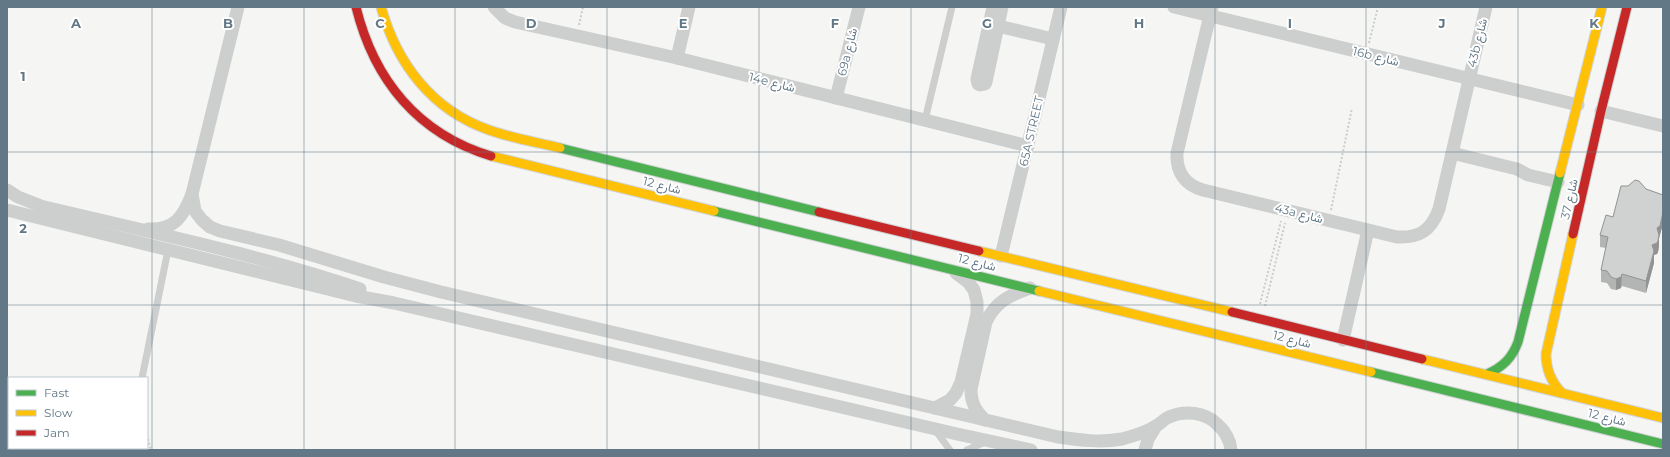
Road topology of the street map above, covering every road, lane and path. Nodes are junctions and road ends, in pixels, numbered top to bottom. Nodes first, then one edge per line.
1 (238, 7) edge
2 (356, 7) edge
3 (381, 7) edge
4 (494, 7) edge
5 (583, 7) edge
6 (689, 7) edge
7 (859, 7) edge
8 (952, 7) edge
9 (993, 7) edge
10 (1002, 7) edge
11 (1061, 7) edge
12 (1174, 7) edge
13 (1378, 7) edge
14 (1486, 7) edge
15 (1602, 7) edge
16 (1627, 7) edge
17 (1211, 11) edge
18 (998, 26) junction
19 (576, 36) junction
20 (1054, 39) junction
21 (1367, 54) junction
22 (677, 58) junction
23 (1468, 79) junction
24 (836, 98) junction
25 (1578, 105) junction
26 (1352, 108) dead end
27 (1601, 110) junction
28 (925, 120) junction
29 (1663, 126) edge
30 (1028, 146) junction
31 (1452, 153) junction
32 (1558, 182) junction
33 (7, 190) edge
34 (192, 194) junction
35 (721, 202) dead end
36 (698, 207) junction
37 (7, 210) edge
38 (1286, 210) junction
39 (1328, 220) junction
40 (134, 228) junction
41 (1368, 230) junction
42 (922, 238) junction
43 (892, 240) dead end
44 (168, 250) junction
45 (1001, 256) junction
46 (944, 266) junction
47 (1031, 288) junction
48 (394, 303) junction
49 (1258, 320) junction
50 (1343, 340) junction
51 (1487, 374) junction
52 (142, 377) edge
53 (1562, 393) junction
54 (935, 408) junction
55 (1663, 418) edge
56 (985, 420) junction
57 (1156, 426) junction
58 (933, 429) junction
59 (148, 439) edge
60 (990, 441) junction
61 (1663, 444) edge
62 (151, 450) edge
63 (950, 450) edge
64 (967, 450) edge
65 (1031, 450) edge
66 (1145, 450) edge
67 (1231, 450) edge

1 - 34 street
2 - 36 street, شارع 12
3 - 42 street, شارع 12
4 - 19 street, 14e شارع
5 - 19 path
6 - 22 street
7 - 24 street, 69a شارع
8 - 28 lane
9 - 18 street
10 - 18 street
11 - 20 street, 65A STREET
12 - 17 street, 16b شارع
13 - 21 path
14 - 23 street, 43b شارع
15 - 25 street, شارع 37
16 - 27 street, شارع 37
17 - 21 street, 16b شارع
17 - 38 street, 43a شارع
18 - 20 street
19 - 22 street, 14e شارع
20 - 30 street, 65A STREET
21 - 23 street, 16b شارع
22 - 24 street, 14e شارع
23 - 25 street, 16b شارع
23 - 31 street, 43a شارع
24 - 28 street, 14e شارع
25 - 32 street, شارع 37
26 - 39 path
27 - 29 street
27 - 53 street, شارع 37
28 - 30 street, 14e شارع
30 - 45 street, 65A STREET
31 - 32 street
31 - 41 street, 43a شارع
32 - 51 street, شارع 37
33 - 40 street
34 - 40 street
34 - 54 street
35 - 36 street
36 - 46 street, شارع 12
37 - 44 street
38 - 39 street, 43a شارع
38 - 49 path
38 - 49 path
39 - 41 street, 43a شارع
40 - 48 street
41 - 50 street
42 - 43 street
42 - 45 street, شارع 12
44 - 48 street
44 - 52 lane
45 - 49 street, شارع 12
46 - 47 street, شارع 12
46 - 54 street
47 - 56 street
47 - 61 street, شارع 12
48 - 58 street
49 - 50 street, شارع 12
50 - 51 street, شارع 12
51 - 53 street, شارع 12
53 - 55 street, شارع 12
54 - 56 street
56 - 57 street
57 - 66 street
57 - 67 street
58 - 60 street
58 - 63 lane
59 - 62 path
60 - 64 lane
60 - 65 street

